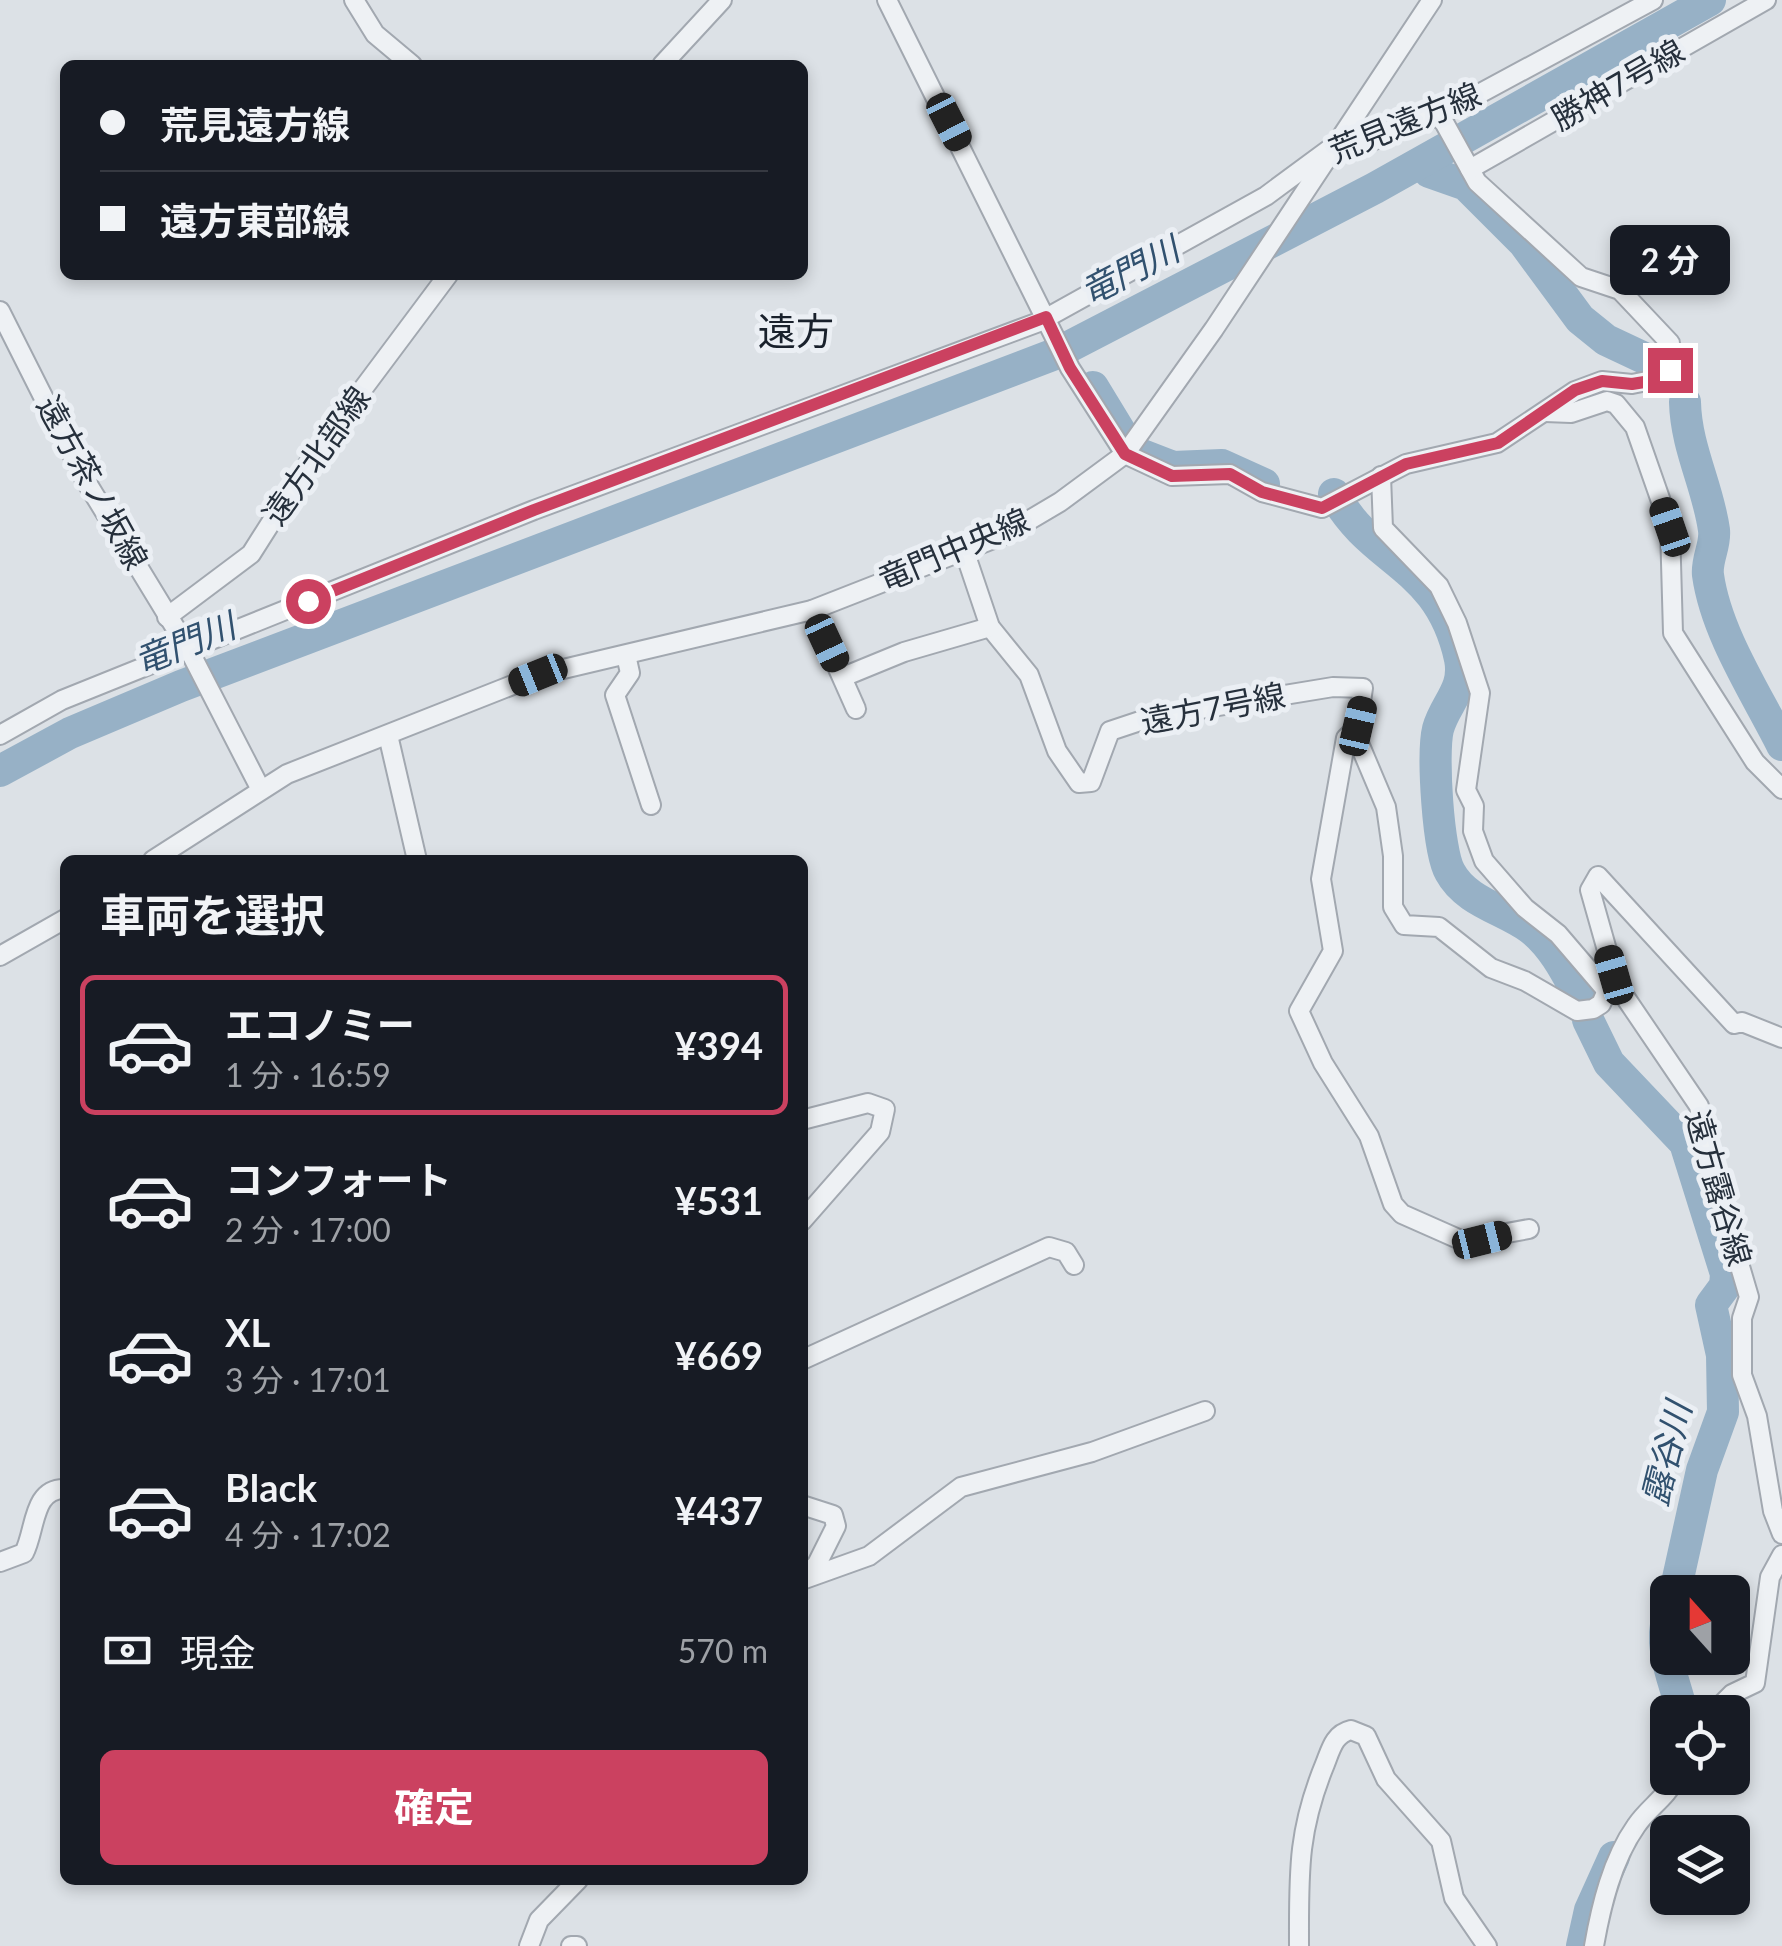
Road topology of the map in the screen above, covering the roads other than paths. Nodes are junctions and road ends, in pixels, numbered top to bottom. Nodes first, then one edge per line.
1 (354, 0) edge
2 (722, 0) edge
3 (887, 0) edge
4 (1432, 0) edge
5 (1653, 0) edge
6 (1766, 0) edge
7 (406, 60) edge
8 (667, 60) edge
9 (1441, 117) junction
10 (1335, 145) junction
11 (1469, 167) junction
12 (444, 280) edge
13 (0, 311) edge
14 (1046, 317) junction
15 (1546, 412) junction
16 (1125, 454) junction
17 (1381, 476) junction
18 (964, 550) junction
19 (812, 610) junction
20 (167, 617) junction
21 (990, 627) junction
22 (189, 650) junction
23 (626, 655) junction
24 (843, 677) junction
25 (856, 709) dead end
26 (1358, 726) junction
27 (0, 735) edge
28 (388, 735) junction
29 (260, 788) junction
30 (1782, 789) edge
31 (651, 805) dead end
32 (160, 855) edge
33 (416, 855) edge
34 (60, 922) edge
35 (0, 956) edge
36 (1606, 990) junction
37 (1782, 1038) edge
38 (808, 1118) edge
39 (808, 1214) edge
40 (1528, 1229) dead end
41 (1074, 1266) dead end
42 (808, 1357) edge
43 (1205, 1411) dead end
44 (60, 1491) edge
45 (808, 1507) edge
46 (1782, 1534) edge
47 (1782, 1555) edge
48 (0, 1562) edge
49 (808, 1572) edge
50 (808, 1578) edge
51 (1731, 1695) edge
52 (1666, 1795) edge
53 (573, 1885) edge
54 (528, 1946) edge
55 (1299, 1946) edge
56 (1487, 1946) edge
57 (1594, 1946) edge

1 - 7 street
2 - 8 street
3 - 14 street
4 - 10 street, 竜門中央線
5 - 9 street, 荒見遠方線
6 - 11 street, 勝神7号線
9 - 10 street, 荒見遠方線
9 - 11 street
10 - 14 street, 荒見遠方線
10 - 16 street, 竜門中央線
11 - 15 street
12 - 20 street, 遠方北部線
13 - 20 street, 遠方茶ノ坂線
14 - 16 street
14 - 22 street, 荒見遠方線
15 - 17 street
15 - 30 street
16 - 17 street
16 - 18 street, 竜門中央線
17 - 36 street, 遠方露谷線
18 - 19 street, 竜門中央線
18 - 21 street, 遠方7号線
19 - 23 street, 竜門中央線
19 - 24 street
20 - 22 street, 遠方茶ノ坂線
21 - 24 street
21 - 26 street, 遠方7号線
22 - 27 street, 荒見遠方線
22 - 29 street, 遠方茶ノ坂線
23 - 28 street, 竜門中央線
23 - 31 street
24 - 25 street
26 - 36 street
26 - 40 street
28 - 29 street, 竜門中央線
28 - 33 street
29 - 32 street, 竜門中央線
34 - 35 street
36 - 37 street
36 - 46 street, 遠方露谷線
38 - 39 street
41 - 42 street
43 - 50 street
44 - 48 street
45 - 49 street
47 - 51 street
52 - 57 street
53 - 54 street
55 - 56 street

